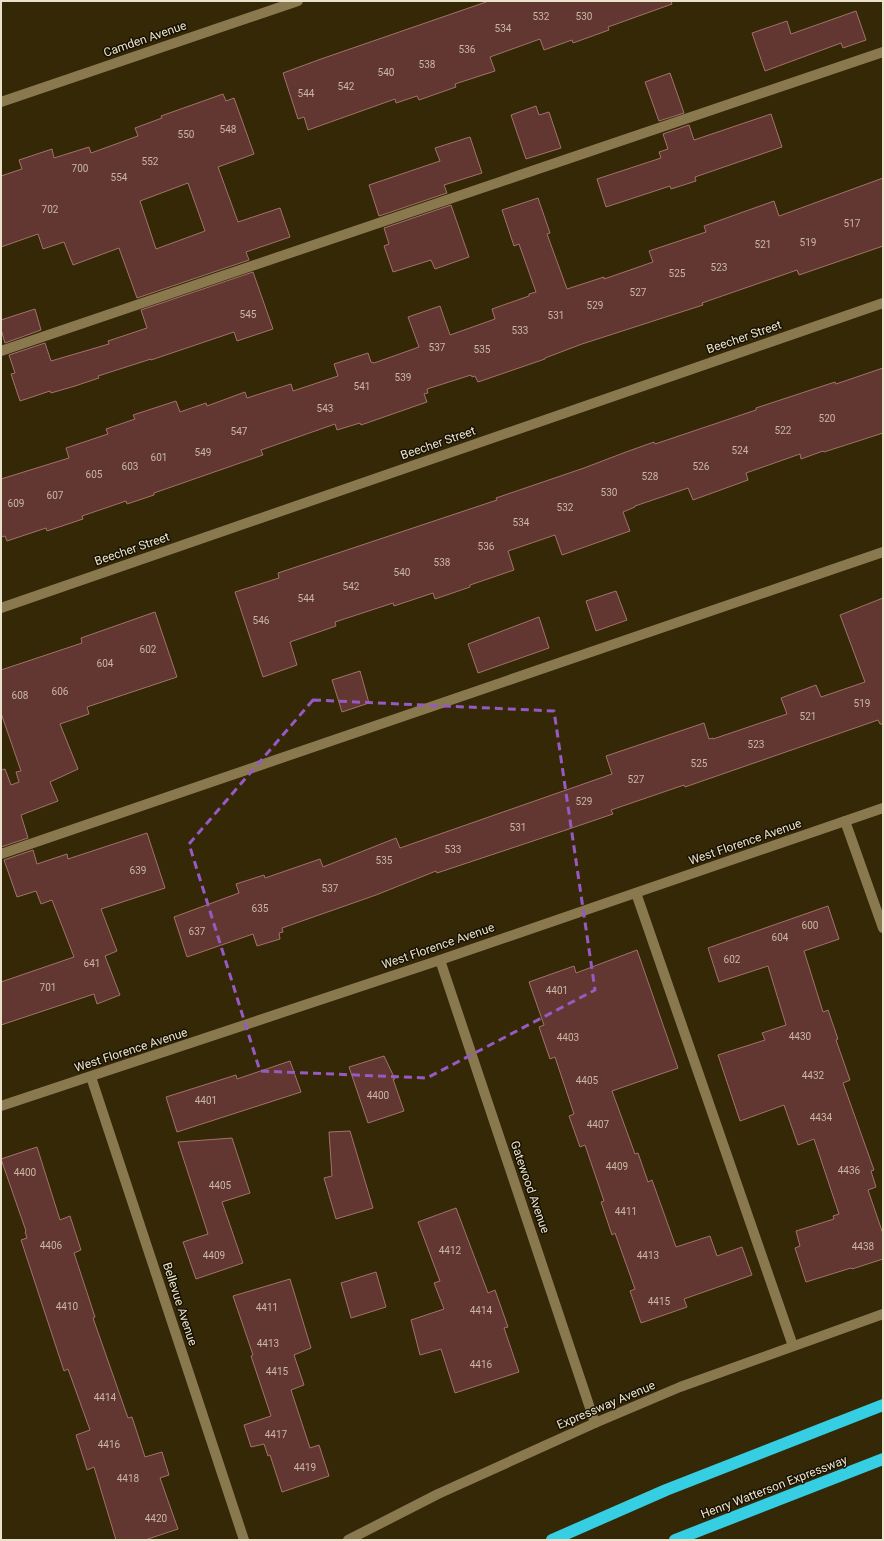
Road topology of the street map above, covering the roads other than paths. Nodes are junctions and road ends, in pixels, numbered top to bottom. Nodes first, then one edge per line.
1 (298, 1) edge
2 (883, 52) edge
3 (1, 102) edge
4 (883, 303) edge
5 (1, 351) edge
6 (883, 552) edge
7 (1, 608) edge
8 (883, 808) edge
9 (845, 821) junction
10 (1, 854) edge
11 (636, 893) junction
12 (883, 928) edge
13 (440, 960) junction
14 (91, 1077) junction
15 (1, 1106) edge
16 (883, 1314) edge
17 (793, 1346) junction
18 (883, 1405) edge
19 (595, 1423) junction
20 (883, 1459) edge
21 (244, 1540) edge
22 (348, 1540) edge
23 (552, 1540) edge
24 (675, 1540) edge

1 - 3 street, Camden Avenue
2 - 5 street
4 - 7 street, Beecher Street
6 - 10 street
8 - 9 street, West Florence Avenue
9 - 11 street, West Florence Avenue
9 - 12 street
11 - 13 street, West Florence Avenue
11 - 17 street
13 - 14 street, West Florence Avenue
13 - 19 street, Gatewood Avenue
14 - 15 street, West Florence Avenue
14 - 21 street, Bellevue Avenue
16 - 17 street, Expressway Avenue
17 - 19 street, Expressway Avenue
18 - 23 highway
19 - 22 street, Expressway Avenue
20 - 24 highway, Henry Watterson Expressway

